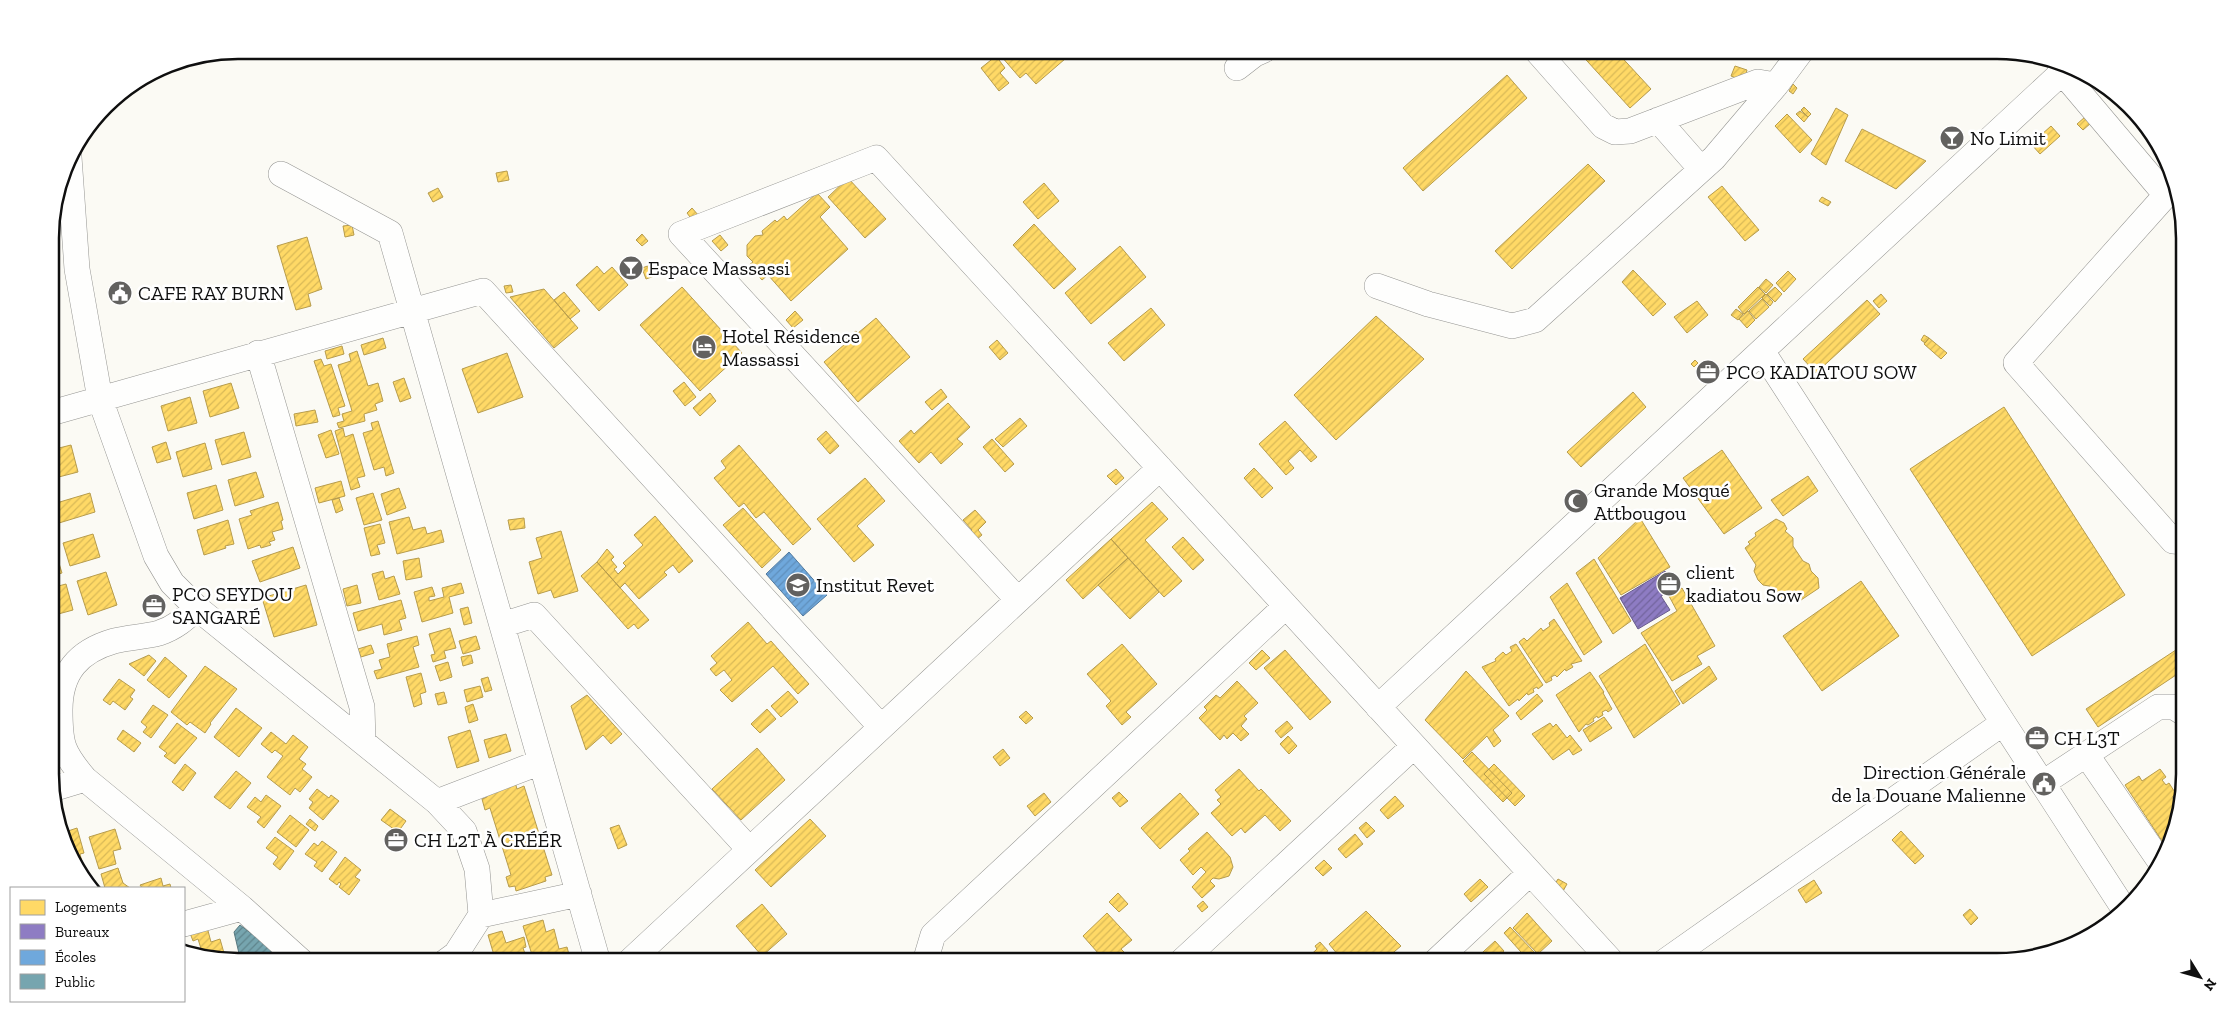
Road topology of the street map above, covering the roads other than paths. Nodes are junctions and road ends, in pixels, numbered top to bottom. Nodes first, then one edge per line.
1 (1249, 59) edge
2 (1544, 59) edge
3 (1795, 59) edge
4 (1237, 68) dead end
5 (2060, 70) edge
6 (2071, 74) edge
7 (1776, 85) junction
8 (1658, 120) junction
9 (1701, 170) junction
10 (70, 174) edge
11 (281, 174) dead end
12 (1377, 286) dead end
13 (412, 310) junction
14 (1762, 351) junction
15 (258, 353) junction
16 (100, 399) junction
17 (59, 411) edge
18 (1160, 468) junction
19 (2176, 541) edge
20 (1018, 600) junction
21 (1286, 606) junction
22 (197, 608) junction
23 (502, 624) junction
24 (59, 684) edge
25 (59, 698) edge
26 (1378, 707) junction
27 (2176, 708) edge
28 (2003, 723) junction
29 (881, 727) junction
30 (364, 741) junction
31 (1414, 746) junction
32 (2086, 754) junction
33 (541, 762) junction
34 (85, 779) junction
35 (2043, 783) junction
36 (59, 787) edge
37 (438, 802) junction
38 (749, 849) junction
39 (2156, 856) edge
40 (1530, 873) junction
41 (579, 894) junction
42 (2121, 904) edge
43 (242, 908) junction
44 (481, 915) junction
45 (185, 924) edge
46 (292, 953) edge
47 (457, 953) edge
48 (595, 953) edge
49 (639, 953) edge
50 (928, 953) edge
51 (1191, 953) edge
52 (1445, 953) edge
53 (1604, 953) edge
54 (1677, 953) edge

1 - 4 street
2 - 8 street
3 - 7 street
5 - 14 street
6 - 19 street
7 - 8 street
7 - 9 street
8 - 9 street
9 - 12 street
10 - 16 street
11 - 13 street
13 - 15 street
13 - 23 street
13 - 29 street
14 - 26 street
14 - 28 street
15 - 16 street
15 - 30 street
16 - 17 street
16 - 22 street
18 - 20 street
18 - 20 street
18 - 21 street
20 - 29 street
21 - 26 street
21 - 50 street
22 - 24 street
22 - 30 street
23 - 33 street
23 - 38 street
25 - 34 street
26 - 31 street
27 - 32 street
28 - 35 street
28 - 54 street
29 - 38 street
30 - 37 street
31 - 40 street
31 - 51 street
32 - 35 street
32 - 39 street
33 - 37 street
33 - 41 street
34 - 36 street
34 - 43 street
35 - 42 street
37 - 44 street
38 - 49 street
40 - 52 street
40 - 53 street
41 - 44 street
41 - 48 street
43 - 45 street
43 - 46 street
44 - 47 street

